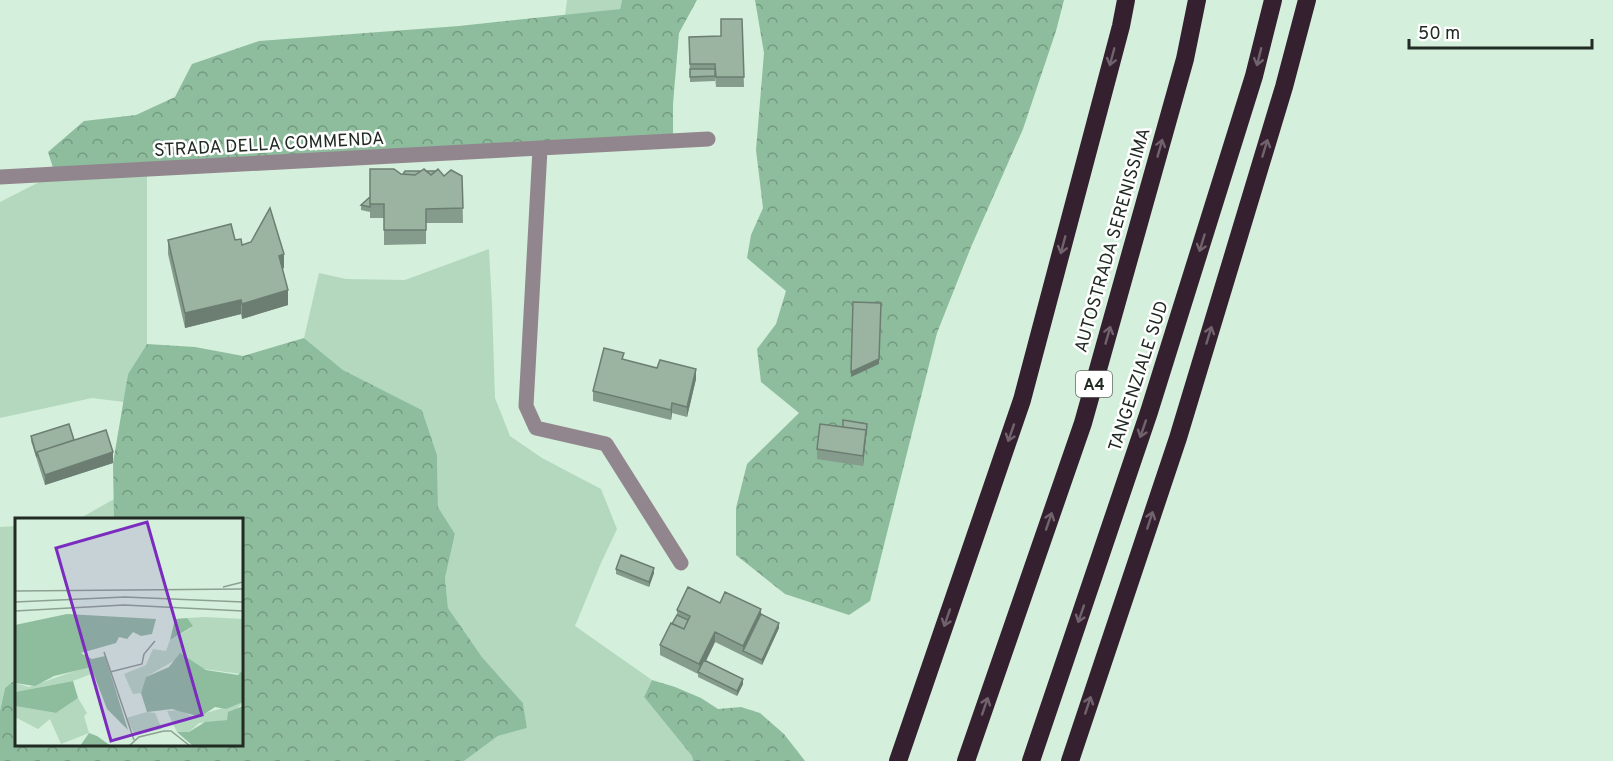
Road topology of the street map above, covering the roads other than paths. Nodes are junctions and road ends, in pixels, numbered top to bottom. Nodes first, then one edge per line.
1 (1126, 0) edge
2 (1197, 0) edge
3 (1274, 0) edge
4 (1307, 0) edge
5 (708, 140) dead end
6 (540, 149) junction
7 (0, 177) edge
8 (681, 563) dead end
9 (897, 761) edge
10 (966, 761) edge
11 (1031, 761) edge
12 (1070, 761) edge

1 -> 9 highway
10 -> 2 highway, AUTOSTRADA SERENISSIMA / A4
3 -> 11 highway, TANGENZIALE SUD
12 -> 4 highway
5 - 6 street, STRADA DELLA COMMENDA
6 - 7 street, STRADA DELLA COMMENDA
6 - 8 street

